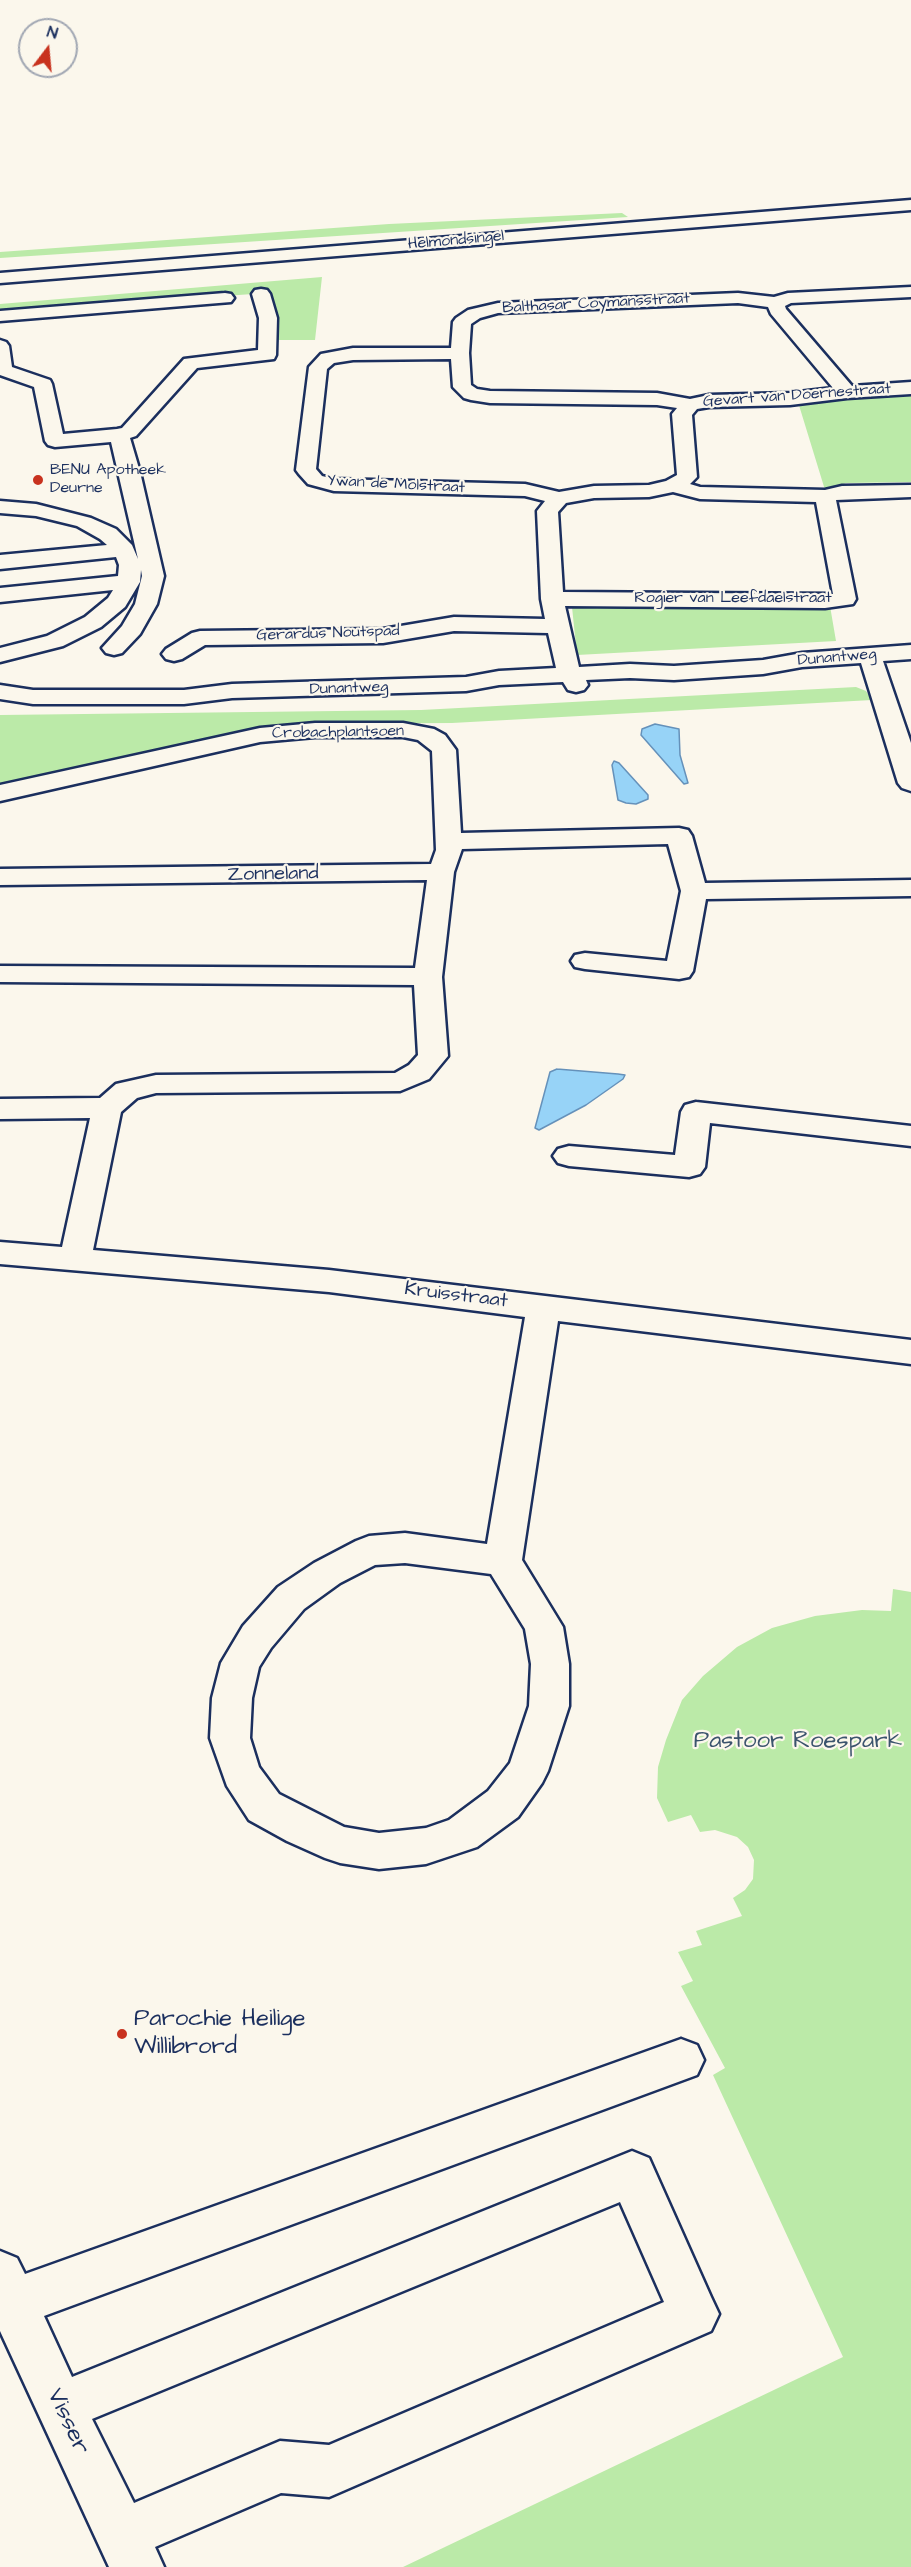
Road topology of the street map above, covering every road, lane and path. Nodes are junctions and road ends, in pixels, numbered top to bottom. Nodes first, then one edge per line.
1 (911, 205) edge
2 (0, 278) edge
3 (911, 292) edge
4 (261, 294) dead end
5 (225, 298) dead end
6 (776, 303) junction
7 (0, 316) edge
8 (0, 346) edge
9 (460, 353) junction
10 (911, 387) edge
11 (847, 392) junction
12 (690, 405) junction
13 (120, 439) junction
14 (673, 486) junction
15 (911, 491) edge
16 (825, 496) junction
17 (559, 498) junction
18 (0, 507) edge
19 (84, 522) junction
20 (12, 528) dead end
21 (123, 550) junction
22 (0, 562) edge
23 (129, 582) junction
24 (0, 595) edge
25 (552, 599) junction
26 (93, 622) junction
27 (557, 626) junction
28 (55, 640) junction
29 (911, 652) edge
30 (174, 654) dead end
31 (0, 655) edge
32 (871, 660) junction
33 (911, 664) edge
34 (117, 675) junction
35 (572, 680) junction
36 (2, 692) edge
37 (911, 783) edge
38 (0, 793) edge
39 (448, 841) junction
40 (441, 872) junction
41 (0, 877) edge
42 (911, 888) edge
43 (694, 891) junction
44 (585, 962) dead end
45 (0, 974) edge
46 (428, 976) junction
47 (107, 1108) junction
48 (0, 1109) edge
49 (911, 1136) edge
50 (569, 1156) dead end
51 (0, 1253) edge
52 (75, 1260) junction
53 (543, 1307) junction
54 (911, 1352) edge
55 (503, 1561) junction
56 (681, 2060) dead end
57 (7, 2289) edge
58 (60, 2408) junction
59 (130, 2551) edge

1 - 2 street, Helmondsingel
3 - 6 street
4 - 13 street
5 - 7 street
6 - 9 street, Balthasar Coymansstraat
6 - 11 street
8 - 13 street
9 - 12 street, Balthasar Coymansstraat
9 - 17 street, Ywan de Molstraat
10 - 11 street, Gevart van Doernestraat
11 - 12 street, Gevart van Doernestraat
12 - 14 street, Gevart van Doernestraat
13 - 34 street
14 - 16 street
14 - 17 street
15 - 16 street
16 - 25 street, Rogier van Leefdaelstraat
17 - 25 street
18 - 19 street
19 - 20 street
19 - 21 street
21 - 22 street
21 - 23 street
23 - 24 street
23 - 26 street
25 - 27 street
26 - 28 street
26 - 34 street
27 - 30 street, Gerardus Noutspad
27 - 35 street
28 - 31 street
28 - 34 street
29 - 32 street, Dunantweg
32 - 33 street, Dunantweg
32 - 35 street, Dunantweg
32 - 37 street
34 - 35 street, Dunantweg
34 - 36 street, Dunantweg
38 - 39 street, Crobachplantsoen
39 - 40 street, Crobachplantsoen
39 - 43 street
40 - 41 street, Zonneland
40 - 46 street
42 - 43 street
43 - 44 street
45 - 46 street
46 - 47 street
47 - 48 street
47 - 52 street
49 - 50 street
51 - 52 street, Kruisstraat
52 - 53 street, Kruisstraat
53 - 54 street, Kruisstraat
53 - 55 street
55 - 55 street
56 - 57 street
57 - 58 street, Visser
58 - 59 street, Visser
58 - 59 street

